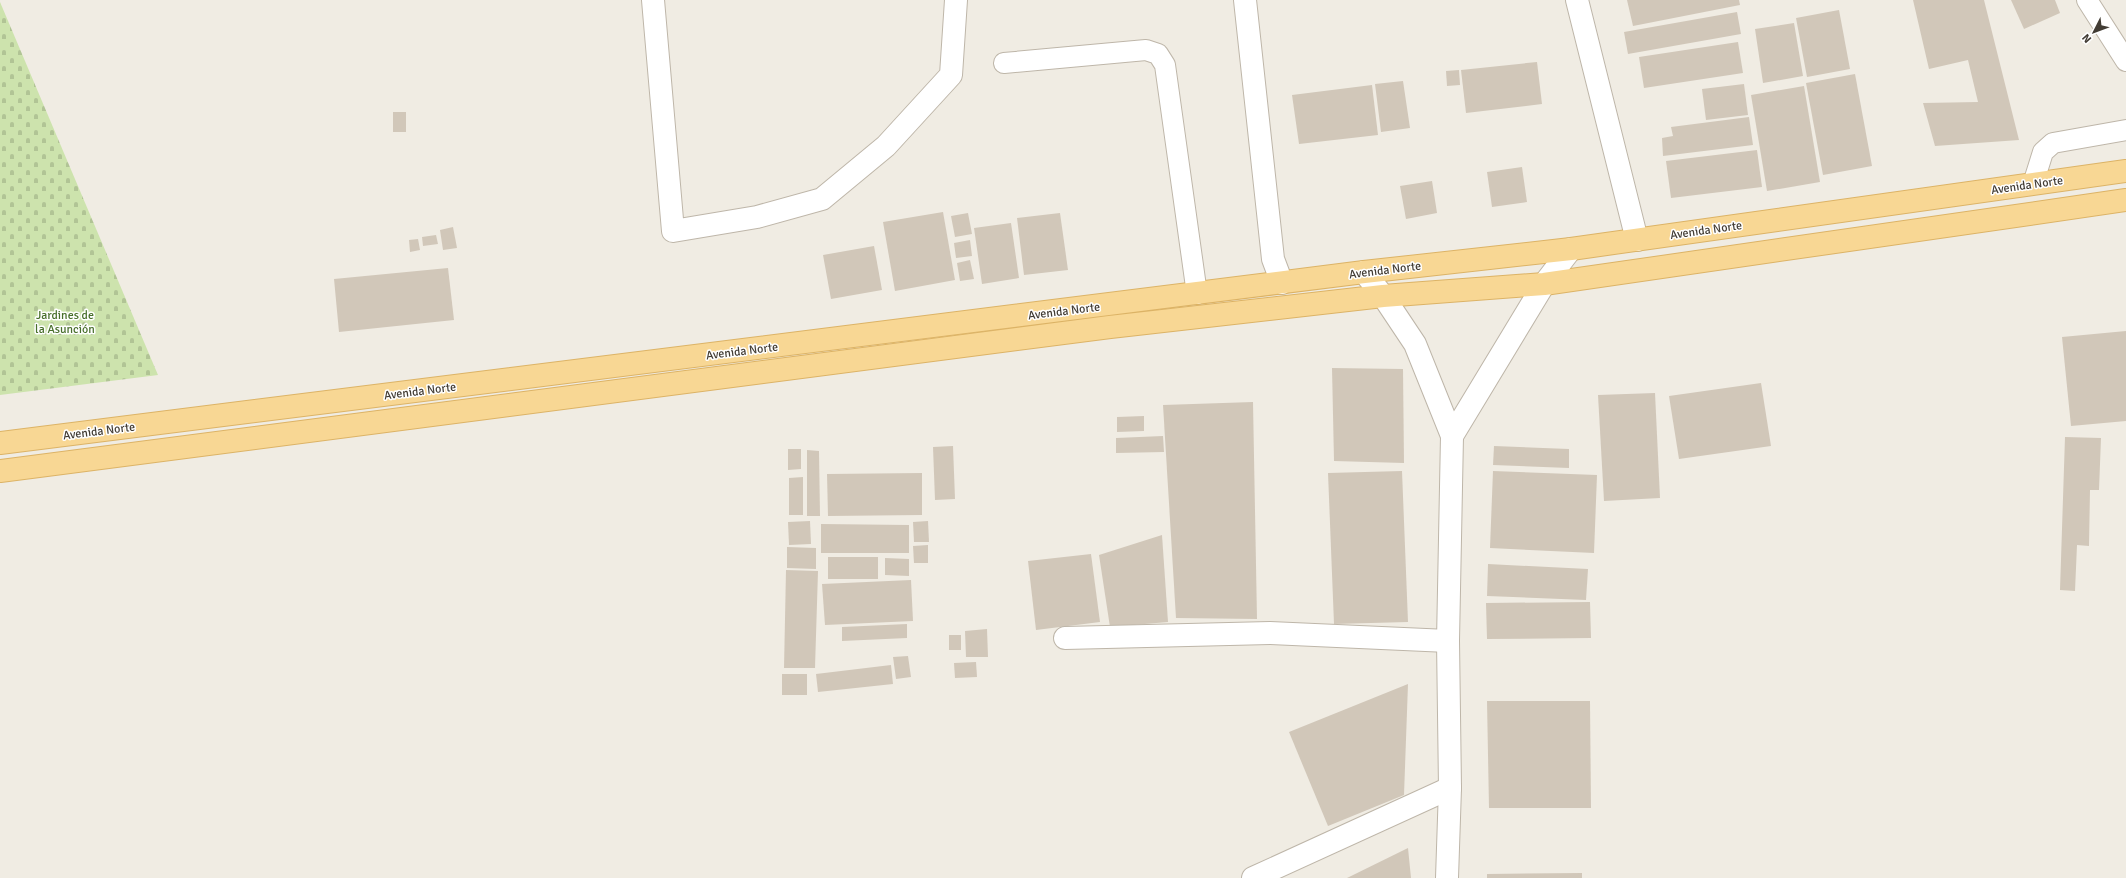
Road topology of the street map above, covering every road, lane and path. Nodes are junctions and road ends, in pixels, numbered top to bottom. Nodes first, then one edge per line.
1 (653, 0) edge
2 (956, 0) edge
3 (1245, 0) edge
4 (1577, 0) edge
5 (2087, 0) edge
6 (2126, 61) edge
7 (1004, 63) dead end
8 (2126, 130) edge
9 (2126, 171) edge
10 (2033, 184) junction
11 (2126, 200) edge
12 (1637, 240) junction
13 (1571, 249) junction
14 (1364, 272) junction
15 (1282, 283) junction
16 (1544, 284) junction
17 (1198, 294) junction
18 (1384, 296) junction
19 (1452, 436) junction
20 (0, 443) edge
21 (0, 470) edge
22 (1065, 638) dead end
23 (1448, 640) junction
24 (1450, 788) junction
25 (1253, 878) edge
26 (1447, 878) edge

1 - 2 street
3 - 15 street
4 - 12 street
5 - 6 lane
7 - 17 lane
8 - 10 lane
9 - 10 main road, Avenida Norte
10 - 12 main road, Avenida Norte
11 - 16 main road, Avenida Norte
12 - 13 main road, Avenida Norte
13 - 14 main road, Avenida Norte
13 - 16 street
14 - 15 main road, Avenida Norte
14 - 18 street
15 - 17 main road, Avenida Norte
16 - 18 main road, Avenida Norte
16 - 19 street
17 - 20 main road, Avenida Norte
18 - 19 street
18 - 21 main road, Avenida Norte
19 - 23 street
22 - 23 street
23 - 24 street
24 - 25 street
24 - 26 street

